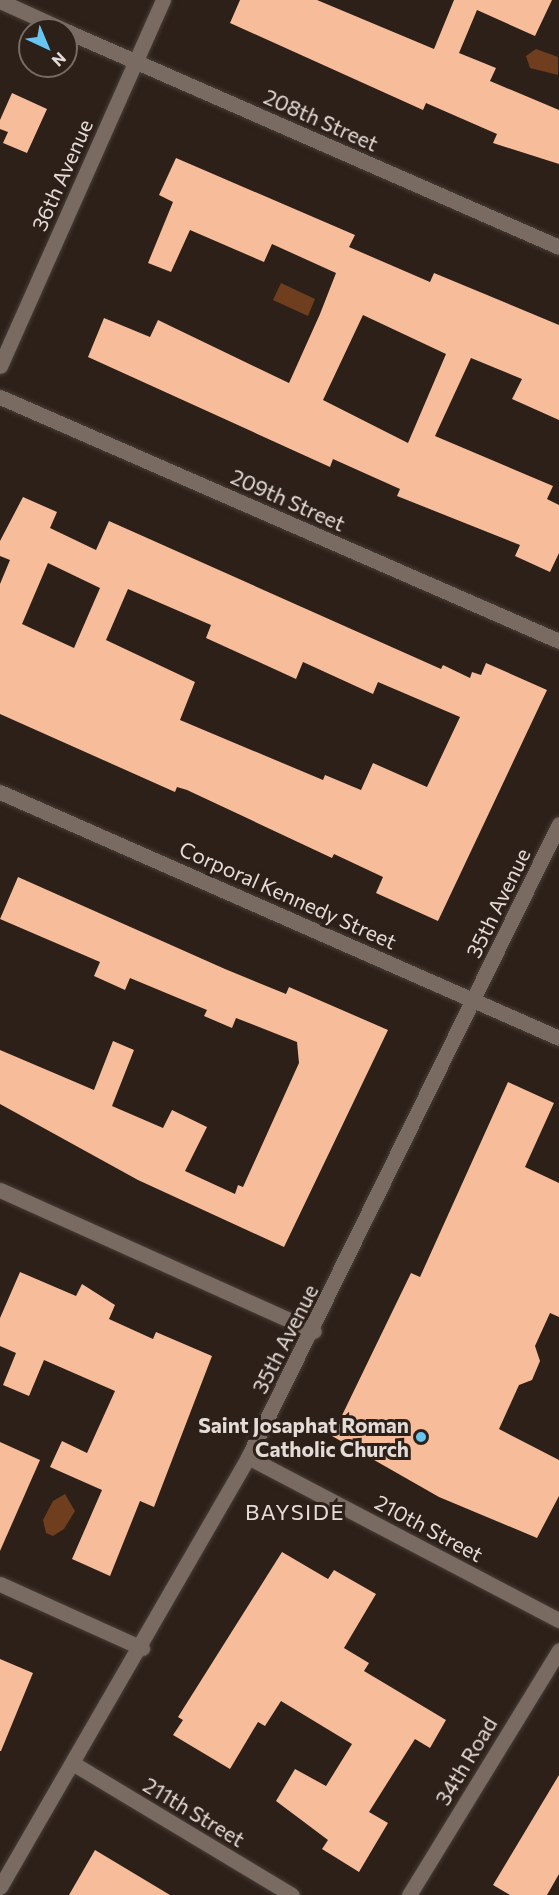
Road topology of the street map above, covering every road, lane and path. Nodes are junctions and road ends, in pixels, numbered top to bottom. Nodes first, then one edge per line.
1 (163, 0) edge
2 (0, 1) edge
3 (38, 18) edge
4 (78, 36) edge
5 (135, 62) junction
6 (559, 247) edge
7 (0, 366) edge
8 (0, 397) edge
9 (559, 641) edge
10 (0, 792) edge
11 (559, 824) edge
12 (475, 1000) junction
13 (559, 1038) edge
14 (0, 1190) edge
15 (314, 1331) junction
16 (248, 1457) junction
17 (0, 1584) edge
18 (559, 1620) edge
19 (142, 1648) junction
20 (559, 1650) edge
21 (74, 1764) junction
22 (0, 1887) edge
23 (292, 1895) edge
24 (409, 1895) edge

1 - 5 street, 36th Avenue
2 - 3 street, 208th Street
4 - 5 street, 208th Street
5 - 6 street, 208th Street
5 - 7 street, 36th Avenue
8 - 9 street, 209th Street
10 - 12 street, Corporal Kennedy Street
11 - 12 street, 35th Avenue
12 - 13 street, Corporal Kennedy Street
12 - 15 street, 35th Avenue
14 - 15 street
15 - 16 street, 35th Avenue
16 - 18 street, 210th Street
16 - 19 street, 35th Avenue
17 - 19 street
19 - 21 street, 35th Avenue
20 - 24 street, 34th Road
21 - 22 street, 35th Avenue
21 - 23 street, 211th Street

